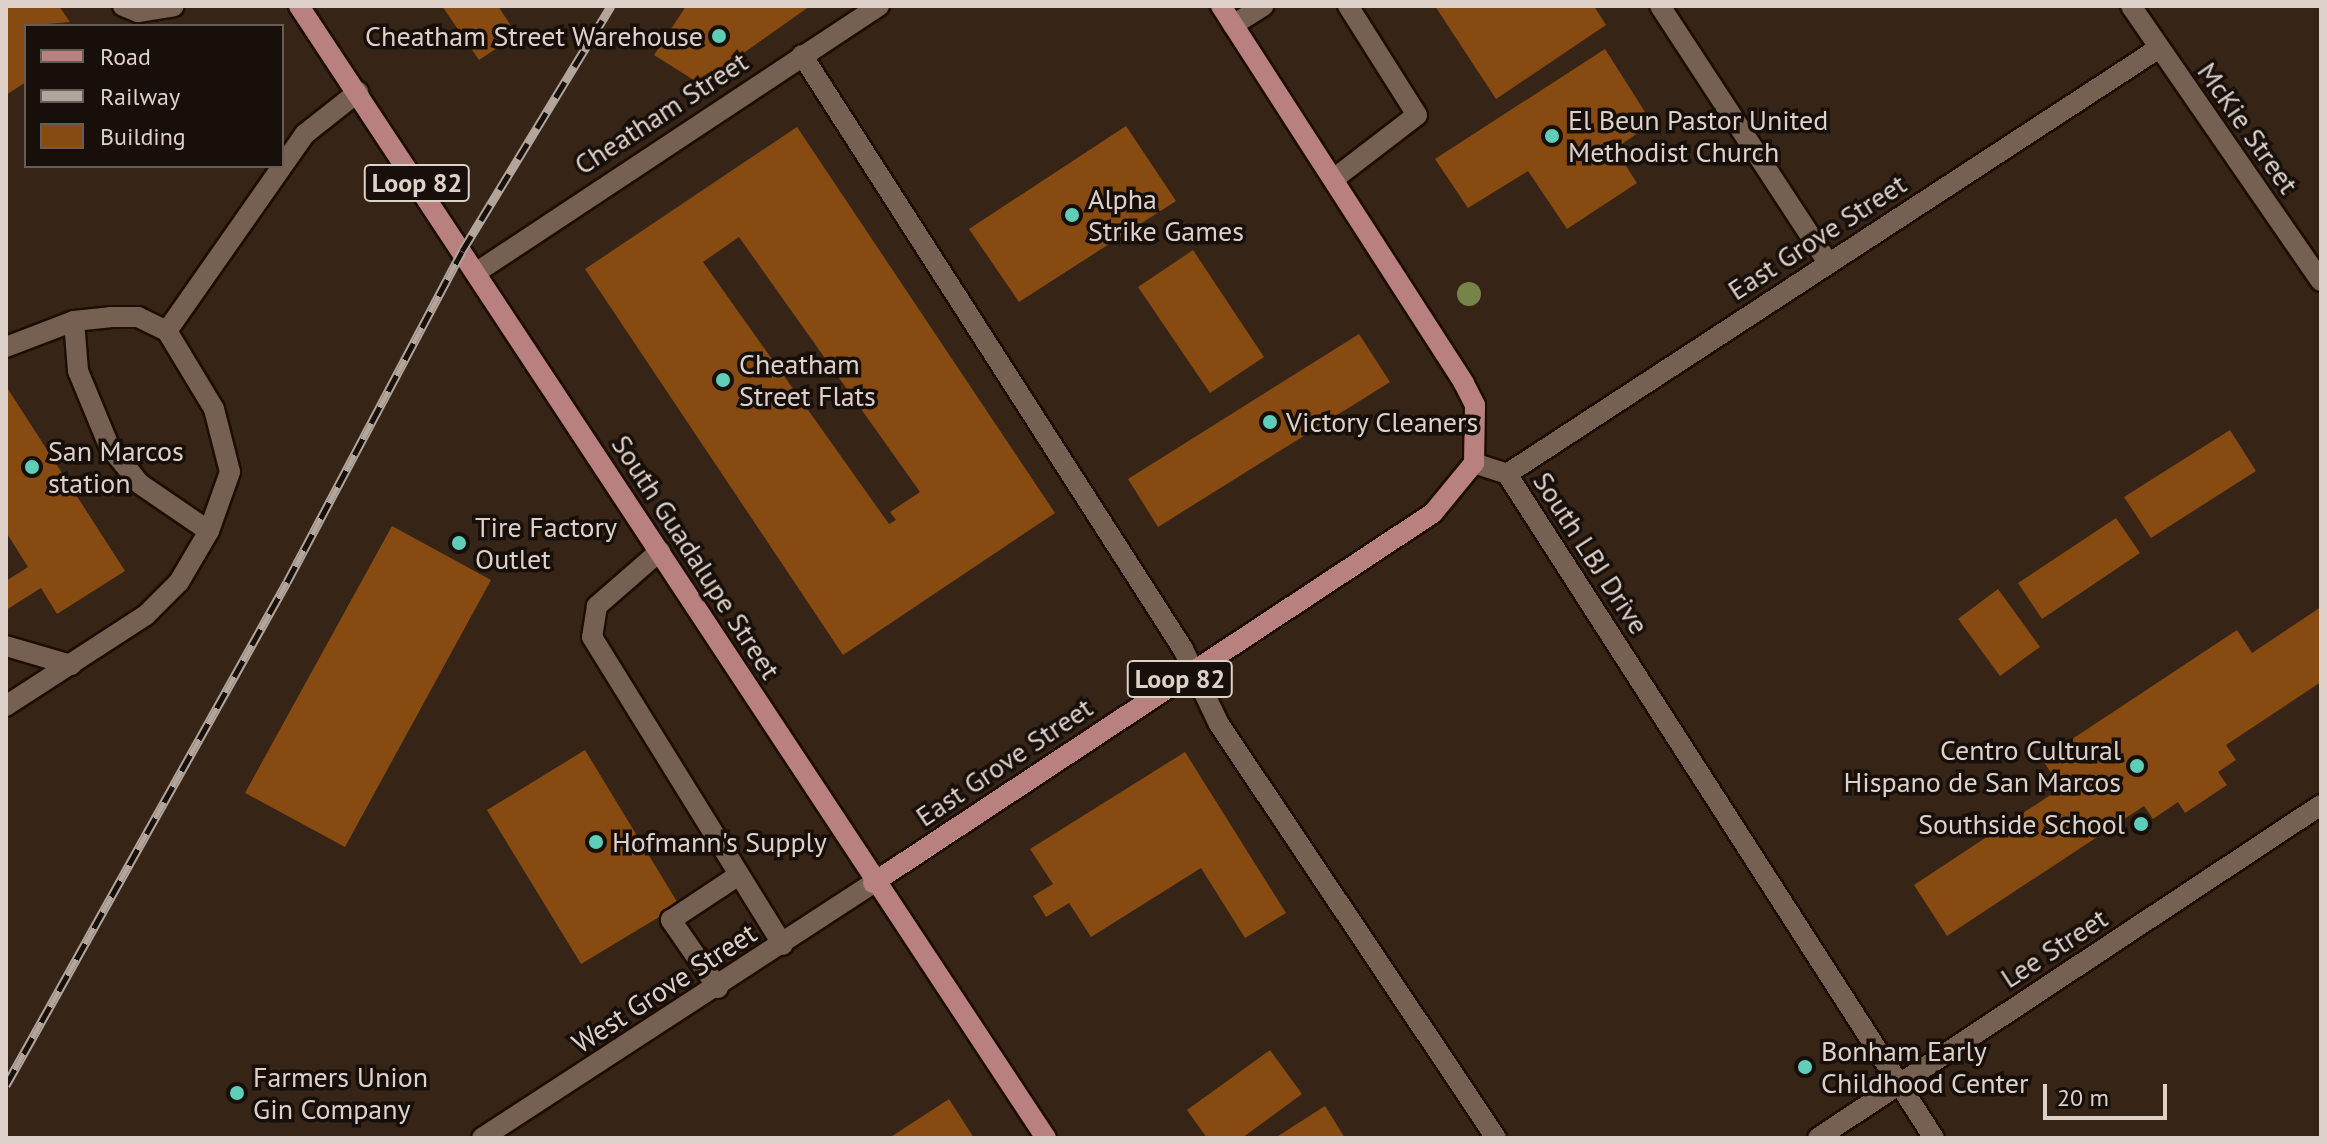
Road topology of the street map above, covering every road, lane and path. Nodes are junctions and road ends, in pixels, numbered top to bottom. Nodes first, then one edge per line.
1 (123, 6) edge
2 (174, 6) edge
3 (299, 6) edge
4 (879, 6) edge
5 (1221, 6) edge
6 (1264, 6) edge
7 (1348, 6) edge
8 (1660, 6) edge
9 (2131, 6) edge
10 (1233, 25) junction
11 (2159, 48) junction
12 (802, 55) junction
13 (358, 92) junction
14 (284, 164) edge
15 (281, 168) edge
16 (1335, 178) junction
17 (1828, 263) junction
18 (2318, 269) edge
19 (477, 272) junction
20 (74, 321) junction
21 (167, 331) junction
22 (6, 347) edge
23 (1474, 463) junction
24 (1507, 474) junction
25 (209, 531) junction
26 (660, 551) junction
27 (6, 646) edge
28 (71, 665) junction
29 (1193, 670) junction
30 (6, 706) edge
31 (2321, 805) edge
32 (736, 877) junction
33 (873, 883) junction
34 (783, 945) junction
35 (718, 988) junction
36 (1899, 1085) junction
37 (482, 1138) edge
38 (1046, 1138) edge
39 (1496, 1138) edge
40 (1818, 1138) edge
41 (1934, 1138) edge

1 - 2 street
3 - 13 main road, South Guadalupe Street / Loop 82
4 - 12 street, Cheatham Street
5 - 10 main road
6 - 10 street
7 - 16 street
8 - 17 street
9 - 11 street, McKie Street
10 - 16 main road
11 - 17 street, East Grove Street
11 - 18 street, McKie Street
12 - 19 street, Cheatham Street
12 - 29 street
13 - 14 street
13 - 19 main road, South Guadalupe Street / Loop 82
15 - 21 street
16 - 23 main road
17 - 24 street, East Grove Street
19 - 26 main road, South Guadalupe Street / Loop 82
20 - 21 street
20 - 22 street
20 - 25 street
21 - 25 street
23 - 24 street, South LBJ Drive
23 - 29 main road, East Grove Street / Loop 82
24 - 36 street, South LBJ Drive
25 - 28 street
26 - 32 street
26 - 33 main road, South Guadalupe Street / Loop 82
27 - 28 street
28 - 30 street
29 - 33 main road, East Grove Street / Loop 82
29 - 39 street
31 - 36 street, Lee Street
32 - 34 street
32 - 35 street
33 - 34 street, West Grove Street
33 - 38 main road, South Guadalupe Street / Loop 82
34 - 35 street, West Grove Street
35 - 37 street, West Grove Street
36 - 40 street, Lee Street
36 - 41 street, South LBJ Drive

